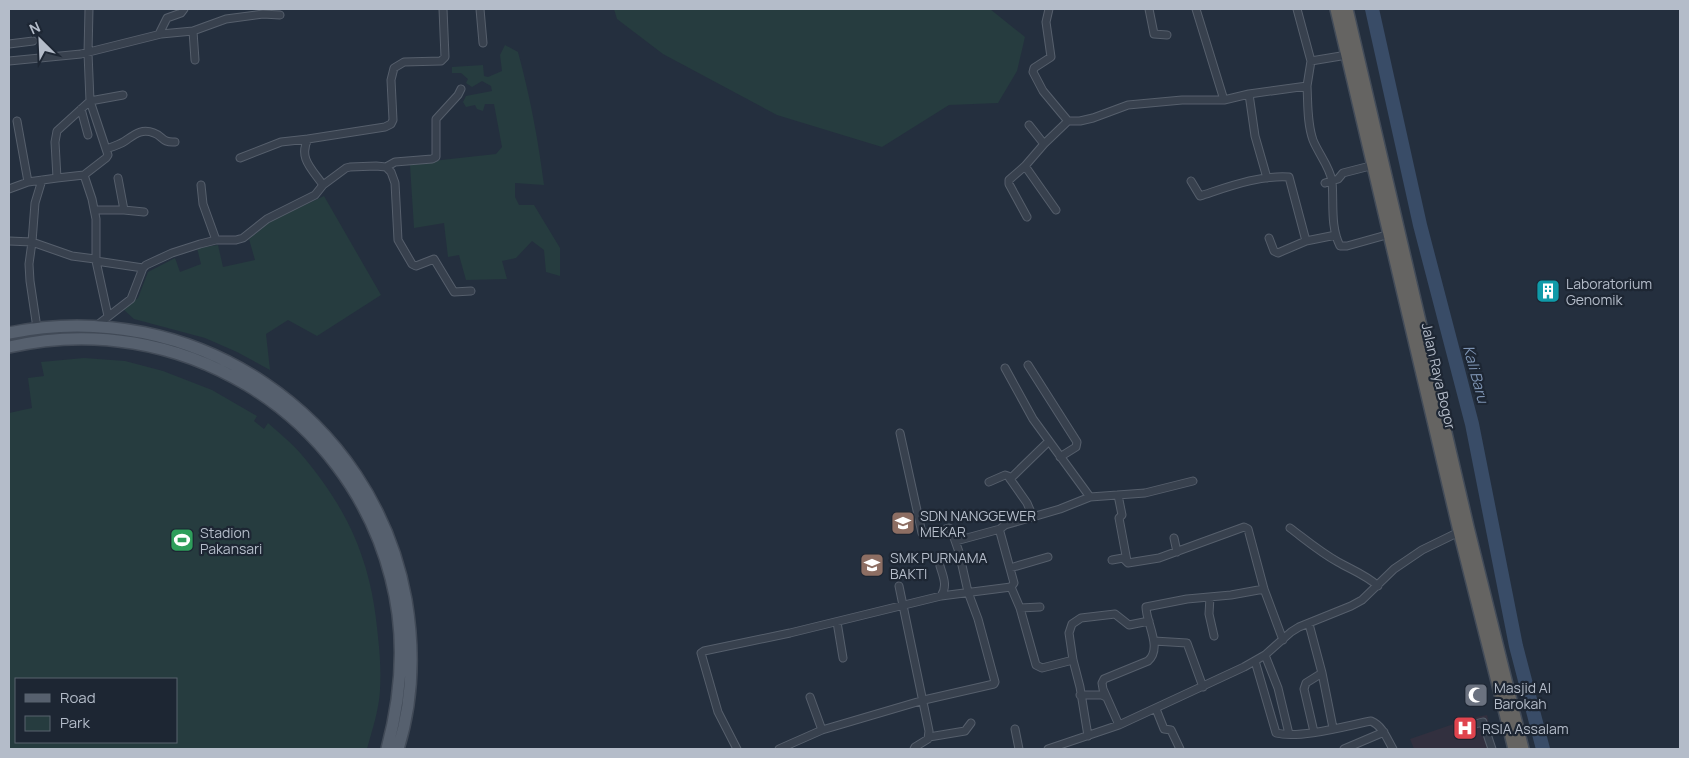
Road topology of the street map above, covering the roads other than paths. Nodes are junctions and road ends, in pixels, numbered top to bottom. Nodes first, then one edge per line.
1 (89, 9) edge
2 (184, 9) edge
3 (443, 9) edge
4 (480, 9) edge
5 (1049, 9) edge
6 (1149, 9) edge
7 (1196, 9) edge
8 (1297, 9) edge
9 (1336, 9) edge
10 (1347, 9) edge
11 (280, 15) dead end
12 (193, 31) junction
13 (160, 34) junction
14 (1167, 35) dead end
15 (33, 41) dead end
16 (1349, 41) junction
17 (483, 43) dead end
18 (9, 44) edge
19 (88, 53) junction
20 (1348, 55) junction
21 (195, 60) dead end
22 (9, 61) edge
23 (1311, 61) junction
24 (1306, 86) junction
25 (460, 90) dead end
26 (123, 94) dead end
27 (1249, 94) junction
28 (1224, 100) junction
29 (90, 101) junction
30 (81, 109) junction
31 (17, 121) dead end
32 (1068, 121) junction
33 (1029, 125) dead end
34 (88, 136) dead end
35 (308, 138) junction
36 (175, 142) dead end
37 (1044, 144) junction
38 (106, 149) junction
39 (240, 158) dead end
40 (1374, 165) junction
41 (1025, 166) junction
42 (386, 167) junction
43 (84, 175) junction
44 (57, 178) junction
45 (118, 178) dead end
46 (1267, 178) junction
47 (42, 180) junction
48 (1191, 181) dead end
49 (28, 182) junction
50 (1328, 182) junction
51 (201, 185) dead end
52 (322, 186) junction
53 (9, 189) edge
54 (94, 210) junction
55 (124, 210) junction
56 (1056, 210) dead end
57 (144, 212) dead end
58 (1026, 217) dead end
59 (1390, 234) junction
60 (1336, 235) junction
61 (1269, 238) dead end
62 (216, 240) junction
63 (9, 241) edge
64 (1306, 241) junction
65 (32, 242) junction
66 (95, 260) junction
67 (143, 268) junction
68 (471, 291) dead end
69 (108, 316) junction
70 (96, 326) junction
71 (37, 328) junction
72 (128, 330) junction
73 (9, 333) edge
74 (125, 342) junction
75 (9, 347) edge
76 (1028, 365) dead end
77 (1005, 368) dead end
78 (900, 433) dead end
79 (1048, 441) junction
80 (1060, 457) junction
81 (1010, 479) junction
82 (1193, 480) dead end
83 (989, 482) dead end
84 (1118, 495) junction
85 (1090, 497) junction
86 (1033, 517) junction
87 (1290, 528) dead end
88 (1000, 529) junction
89 (1464, 529) junction
90 (1174, 538) dead end
91 (956, 541) junction
92 (1177, 552) junction
93 (1048, 557) dead end
94 (1112, 560) dead end
95 (1127, 563) junction
96 (940, 566) dead end
97 (1010, 568) junction
98 (899, 586) dead end
99 (1378, 586) junction
100 (1011, 587) junction
101 (1264, 589) junction
102 (968, 592) junction
103 (941, 596) junction
104 (1210, 597) junction
105 (903, 605) junction
106 (1020, 608) junction
107 (1040, 608) dead end
108 (1149, 621) junction
109 (837, 622) junction
110 (1309, 624) junction
111 (1214, 636) dead end
112 (1283, 640) junction
113 (1154, 641) junction
114 (1265, 655) junction
115 (843, 658) dead end
116 (1073, 660) junction
117 (1255, 661) junction
118 (1322, 673) junction
119 (1203, 687) junction
120 (1080, 695) junction
121 (810, 697) dead end
122 (1106, 697) junction
123 (924, 700) junction
124 (1156, 709) junction
125 (971, 724) dead end
126 (1475, 724) dead end
127 (1119, 725) junction
128 (1333, 728) junction
129 (1015, 729) dead end
130 (822, 730) junction
131 (1314, 732) junction
132 (1384, 732) junction
133 (1289, 734) junction
134 (1088, 736) junction
135 (930, 737) junction
136 (388, 749) edge
137 (398, 749) edge
138 (738, 749) edge
139 (779, 749) edge
140 (914, 749) edge
141 (1019, 749) edge
142 (1048, 749) edge
143 (1180, 749) edge
144 (1344, 749) edge
145 (1393, 749) edge
146 (1492, 749) edge
147 (1514, 749) edge
148 (1523, 749) edge

1 - 19 street
2 - 13 street
3 - 35 street
4 - 17 street
5 - 32 street
6 - 14 street
7 - 28 street
8 - 23 street
9 - 16 highway, Jalan Raya Bogor
10 - 16 highway, Jalan Raya Bogor
11 - 12 street
12 - 13 street
12 - 21 street
13 - 19 street
15 - 18 street
16 - 20 highway, Jalan Raya Bogor
16 - 89 highway, Jalan Raya Bogor
19 - 22 street
19 - 29 street
20 - 23 street
20 - 40 highway, Jalan Raya Bogor
23 - 24 street
24 - 27 street
24 - 50 street
25 - 42 street
26 - 29 street
27 - 28 street
27 - 46 street
28 - 32 street
29 - 30 street
29 - 38 street
30 - 34 street
30 - 44 street
31 - 49 street
32 - 37 street
33 - 37 street
35 - 39 street
35 - 52 street
36 - 38 street
37 - 41 street
38 - 43 street
40 - 50 street
40 - 59 highway, Jalan Raya Bogor
41 - 56 street
41 - 58 street
42 - 52 street
42 - 68 street
43 - 44 street
43 - 54 street
44 - 47 street
45 - 55 street
46 - 48 street
46 - 64 street
47 - 49 street
47 - 65 street
49 - 53 street
50 - 60 street
51 - 62 street
52 - 62 street
54 - 55 street
54 - 66 street
55 - 57 street
59 - 60 street
59 - 89 highway, Jalan Raya Bogor
60 - 64 street
61 - 64 street
62 - 67 street
63 - 65 street
65 - 66 street
65 - 71 street
66 - 67 street
66 - 69 street
67 - 69 street
69 - 70 street
70 - 71 main road
70 - 72 main road
71 - 73 main road
72 - 74 main road
72 - 137 main road
74 - 75 main road
74 - 136 main road
76 - 80 street
77 - 79 street
78 - 91 street
79 - 80 street
79 - 81 street
80 - 85 street
81 - 83 street
81 - 86 street
82 - 84 street
84 - 85 street
84 - 95 street
85 - 86 street
86 - 88 street
87 - 99 street
88 - 91 street
88 - 97 street
89 - 99 street
89 - 147 highway, Jalan Raya Bogor
89 - 148 highway, Jalan Raya Bogor
90 - 92 street
91 - 102 street
92 - 95 street
92 - 101 street
93 - 97 street
94 - 95 street
96 - 103 street
97 - 100 street
98 - 105 street
99 - 110 street
100 - 102 street
100 - 106 street
101 - 104 street
101 - 112 street
102 - 103 street
102 - 123 street
103 - 105 street
104 - 108 street
104 - 111 street
105 - 109 street
105 - 123 street
106 - 107 street
106 - 116 street
108 - 113 street
108 - 116 street
109 - 115 street
109 - 138 street
110 - 112 street
110 - 118 street
112 - 114 street
113 - 119 street
113 - 122 street
114 - 117 street
114 - 133 street
116 - 120 street
117 - 119 street
117 - 133 street
118 - 128 street
118 - 131 street
119 - 124 street
120 - 122 street
120 - 134 street
121 - 130 street
122 - 127 street
123 - 130 street
123 - 135 street
124 - 127 street
124 - 143 street
125 - 135 street
126 - 146 street
127 - 134 street
128 - 131 street
128 - 132 street
129 - 141 street
130 - 139 street
131 - 133 street
132 - 144 street
132 - 145 street
134 - 142 street
135 - 140 street

